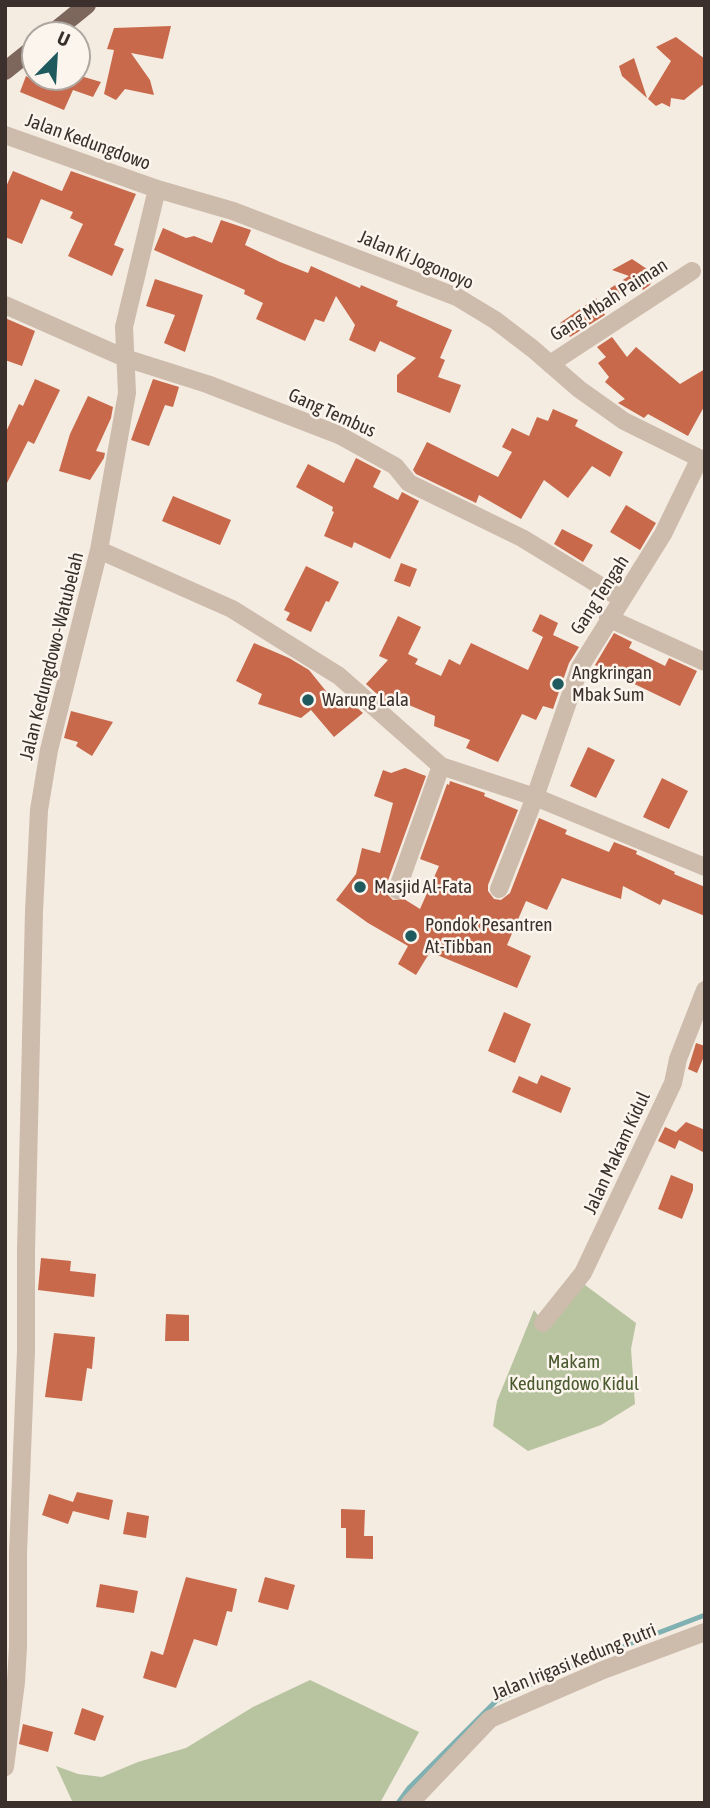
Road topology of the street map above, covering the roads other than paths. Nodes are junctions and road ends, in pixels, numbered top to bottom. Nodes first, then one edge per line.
1 (87, 5) edge
2 (67, 21) edge
3 (21, 58) edge
4 (5, 71) edge
5 (5, 135) edge
6 (157, 188) junction
7 (692, 271) dead end
8 (5, 305) edge
9 (125, 358) junction
10 (550, 364) junction
11 (702, 460) edge
12 (99, 550) junction
13 (622, 598) junction
14 (608, 618) junction
15 (705, 662) edge
16 (441, 766) junction
17 (535, 797) junction
18 (705, 867) edge
19 (499, 889) dead end
20 (397, 890) dead end
21 (705, 990) edge
22 (543, 1323) dead end
23 (705, 1632) edge
24 (5, 1767) edge
25 (410, 1803) edge

1 - 2 main road
3 - 4 main road
5 - 6 street, Jalan Kedungdowo
6 - 9 street, Jalan Kedungdowo-Watubelah
6 - 10 street, Jalan Ki Jogonoyo
7 - 10 street, Gang Mbah Paiman
8 - 9 street, Gang Tembus
9 - 12 street, Jalan Kedungdowo-Watubelah
9 - 13 street, Gang Tembus
10 - 11 street, Jalan Ki Jogonoyo
11 - 13 street, Gang Tengah
12 - 16 street
12 - 24 street, Jalan Kedungdowo-Watubelah
13 - 14 street, Gang Tengah
14 - 15 street
14 - 17 street, Gang Tengah
16 - 17 street
16 - 20 street
17 - 18 street
17 - 19 street, Gang Tengah
21 - 22 street, Jalan Makam Kidul
23 - 25 street, Jalan Irigasi Kedung Putri

